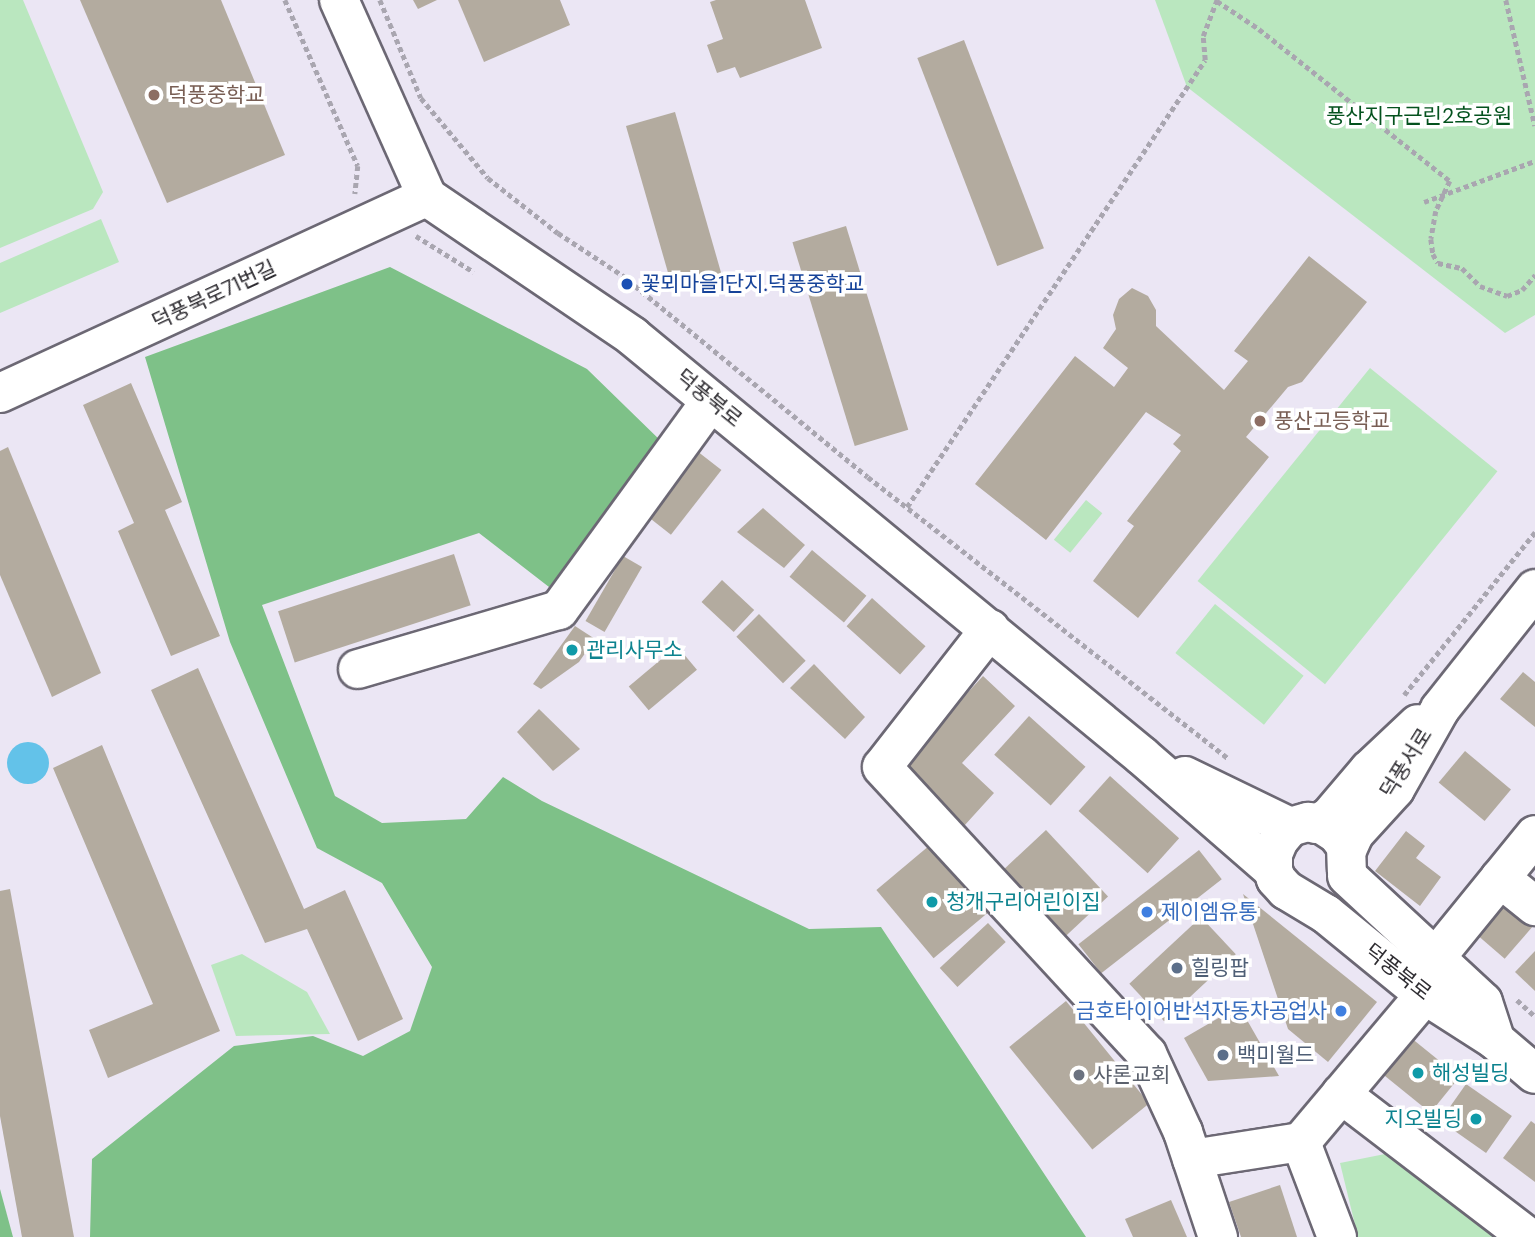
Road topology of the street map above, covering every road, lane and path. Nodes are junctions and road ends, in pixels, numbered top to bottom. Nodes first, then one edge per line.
1 (285, 0) edge
2 (339, 0) edge
3 (380, 0) edge
4 (1216, 0) edge
5 (1506, 0) edge
6 (1535, 127) edge
7 (1535, 161) edge
8 (357, 191) dead end
9 (1444, 195) junction
10 (428, 197) junction
11 (1424, 202) dead end
12 (1535, 275) edge
13 (0, 393) edge
14 (711, 401) junction
15 (906, 508) junction
16 (1535, 533) edge
17 (1535, 589) edge
18 (989, 629) junction
19 (358, 668) dead end
20 (1396, 706) dead end
21 (1440, 709) junction
22 (1142, 756) junction
23 (1233, 762) dead end
24 (1303, 825) junction
25 (1535, 835) edge
26 (1347, 863) junction
27 (1273, 870) junction
28 (1500, 878) junction
29 (1305, 898) junction
30 (1535, 906) edge
31 (1436, 957) junction
32 (1425, 995) junction
33 (1495, 1040) junction
34 (1535, 1074) edge
35 (1341, 1094) junction
36 (1301, 1142) junction
37 (1192, 1159) junction
38 (1218, 1237) edge
39 (1337, 1237) edge
40 (1528, 1237) edge

1 - 8 path
2 - 10 street
3 - 15 path
4 - 9 path
4 - 15 path
5 - 6 path
7 - 9 path
9 - 11 path
9 - 12 path
10 - 13 street, 덕풍북로71번길
10 - 14 street, 덕풍북로
14 - 18 street, 덕풍북로
14 - 19 street
15 - 23 path
16 - 20 path
17 - 21 street, 덕풍서로
18 - 22 street, 덕풍북로
18 - 37 street
21 - 24 street, 덕풍서로
21 - 26 street, 덕풍서로
22 - 24 street, 덕풍북로
22 - 27 street, 덕풍북로
24 - 26 street, 덕풍북로
24 - 27 street
25 - 28 street
26 - 29 street
26 - 31 street, 덕풍북로
27 - 29 street, 덕풍북로
28 - 30 street
28 - 31 street
29 - 32 street, 덕풍북로
31 - 33 street, 덕풍북로
32 - 33 street, 덕풍북로
32 - 35 street
33 - 34 street, 덕풍북로
35 - 36 street
35 - 40 street
36 - 37 street
36 - 39 street
37 - 38 street

